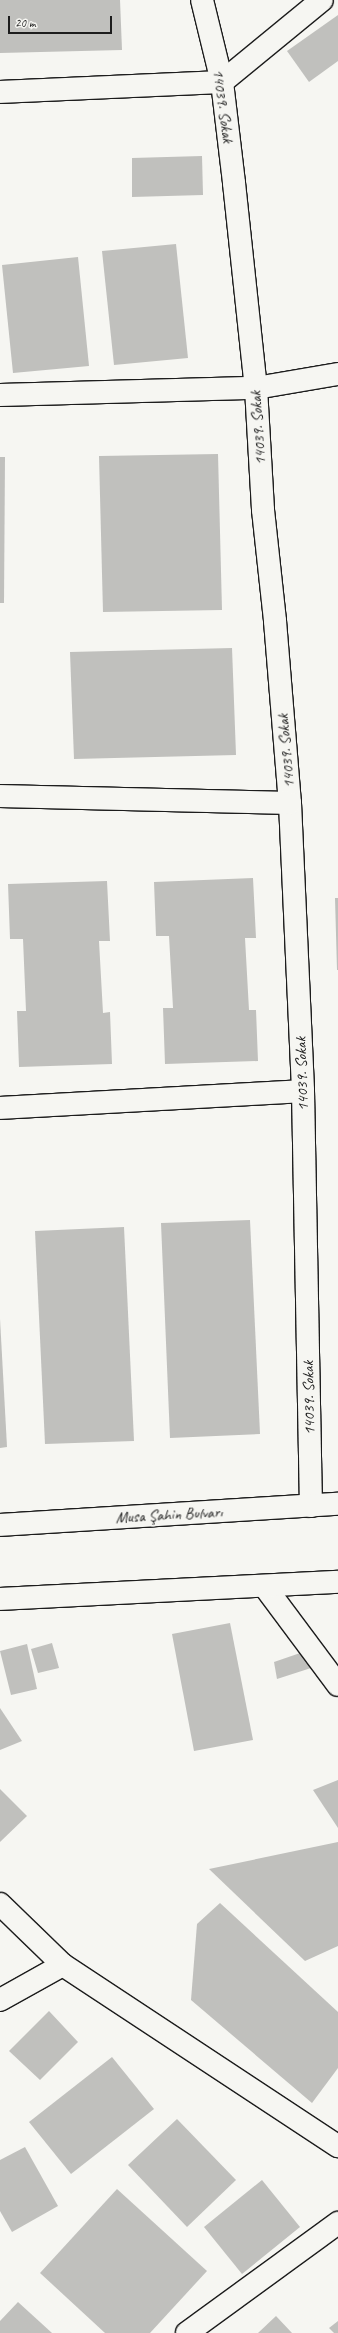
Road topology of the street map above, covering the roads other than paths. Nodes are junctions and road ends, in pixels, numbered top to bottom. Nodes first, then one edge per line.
1 (202, 0) edge
2 (322, 0) edge
3 (222, 82) junction
4 (0, 92) edge
5 (338, 374) edge
6 (256, 388) junction
7 (0, 395) edge
8 (0, 796) edge
9 (290, 803) junction
10 (303, 1091) junction
11 (0, 1108) edge
12 (338, 1504) edge
13 (311, 1506) junction
14 (0, 1525) edge
15 (338, 1582) edge
16 (265, 1587) junction
17 (0, 1599) edge
18 (338, 1685) edge
19 (0, 1904) edge
20 (63, 1965) junction
21 (0, 2000) edge
22 (338, 2146) edge
23 (338, 2223) edge
24 (188, 2333) edge

1 - 3 street, 14039. Sokak
2 - 3 street
3 - 4 street
3 - 6 street, 14039. Sokak
5 - 6 street
6 - 7 street
6 - 9 street, 14039. Sokak
8 - 9 street
9 - 10 street, 14039. Sokak
10 - 11 street
10 - 13 street, 14039. Sokak
12 - 13 street, Musa Şahin Bulvarı
13 - 14 street, Musa Şahin Bulvarı
15 - 16 street
16 - 17 street
16 - 18 street
19 - 20 street
20 - 21 street
20 - 22 street
23 - 24 street

